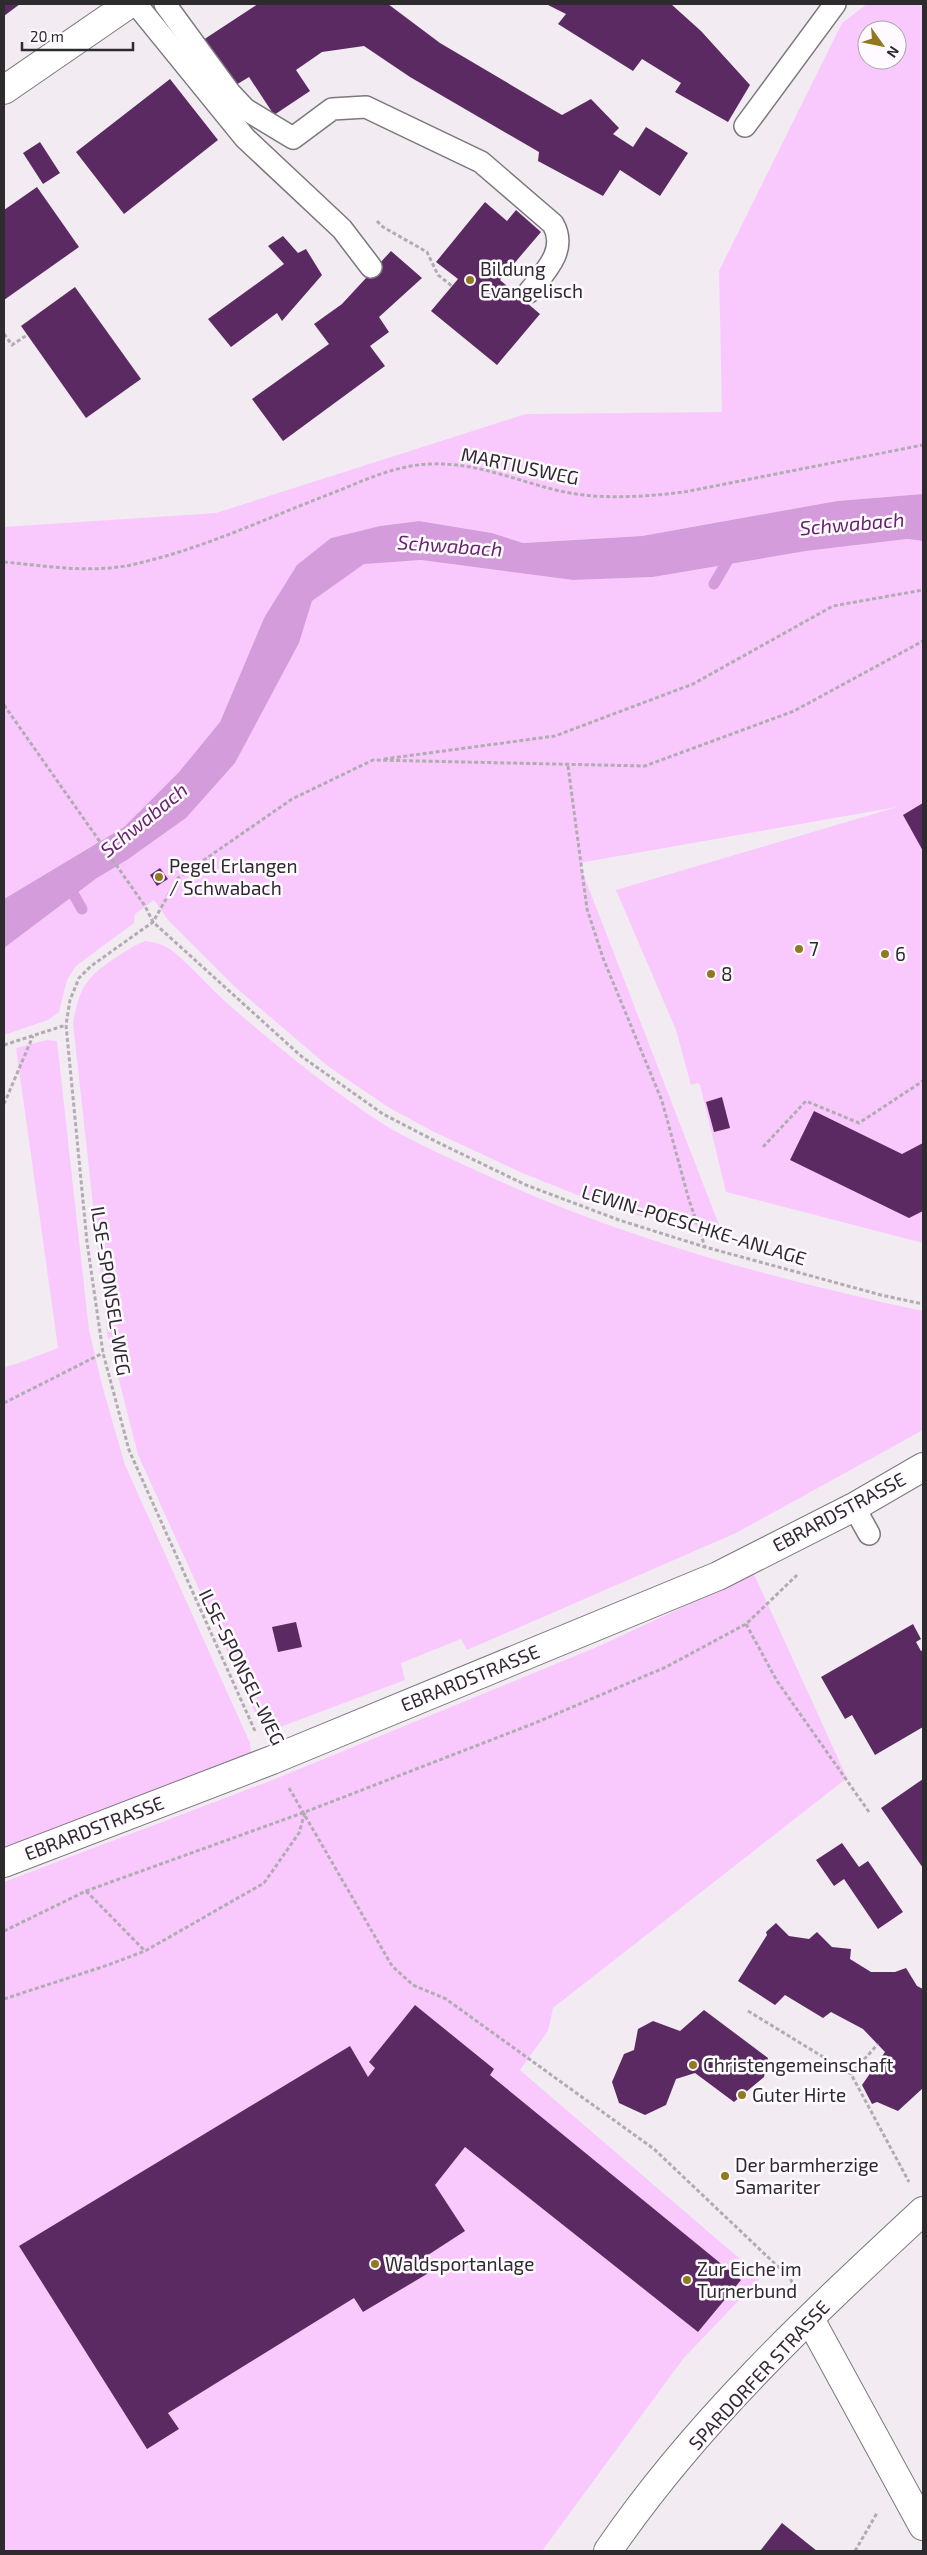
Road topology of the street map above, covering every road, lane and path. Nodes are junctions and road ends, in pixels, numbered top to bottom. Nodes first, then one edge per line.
1 (130, 4) edge
2 (136, 4) edge
3 (165, 4) edge
4 (835, 4) edge
5 (4, 90) edge
6 (745, 126) dead end
7 (376, 220) dead end
8 (371, 267) dead end
9 (452, 286) dead end
10 (529, 292) dead end
11 (4, 334) edge
12 (27, 335) dead end
13 (923, 445) edge
14 (4, 562) edge
15 (923, 590) edge
16 (923, 641) edge
17 (4, 705) edge
18 (373, 760) junction
19 (568, 766) junction
20 (153, 922) junction
21 (66, 1025) junction
22 (33, 1036) junction
23 (4, 1045) edge
24 (923, 1081) edge
25 (4, 1104) edge
26 (763, 1147) dead end
27 (705, 1247) junction
28 (923, 1304) edge
29 (103, 1353) junction
30 (4, 1403) edge
31 (923, 1467) edge
32 (854, 1507) junction
33 (868, 1534) dead end
34 (798, 1574) dead end
35 (746, 1624) junction
36 (272, 1760) junction
37 (305, 1812) junction
38 (869, 1812) dead end
39 (4, 1863) edge
40 (86, 1891) junction
41 (4, 1930) edge
42 (144, 1951) junction
43 (4, 1999) edge
44 (748, 2011) dead end
45 (878, 2044) dead end
46 (851, 2074) junction
47 (910, 2184) dead end
48 (923, 2211) edge
49 (810, 2319) junction
50 (877, 2512) dead end
51 (923, 2526) edge
52 (608, 2551) edge
53 (854, 2551) edge

1 - 5 street
2 - 8 lane
3 - 10 lane
4 - 6 lane
7 - 9 path
11 - 12 path
13 - 14 path, MARTIUSWEG
15 - 18 path
16 - 19 path
17 - 20 path
18 - 19 path
18 - 20 path
19 - 27 path
20 - 21 path, ILSE-SPONSEL-WEG
20 - 27 path, LEWIN-POESCHKE-ANLAGE
21 - 22 path
21 - 29 path, ILSE-SPONSEL-WEG
22 - 23 path
22 - 25 path
24 - 26 path
27 - 28 path, LEWIN-POESCHKE-ANLAGE
29 - 30 path
29 - 36 path, ILSE-SPONSEL-WEG
31 - 32 street, EBRARDSTRASSE
32 - 33 lane
32 - 36 street, EBRARDSTRASSE
34 - 35 path
35 - 37 path
35 - 38 path
36 - 37 path, ILSE-SPONSEL-WEG
36 - 39 street, EBRARDSTRASSE
37 - 40 path
37 - 42 path
37 - 49 path, ILSE-SPONSEL-WEG
40 - 41 path
40 - 42 path
42 - 43 path
44 - 46 path
45 - 46 path
46 - 47 path
48 - 49 street, SPARDORFER STRASSE
49 - 51 street
49 - 52 street, SPARDORFER STRASSE
50 - 53 path

